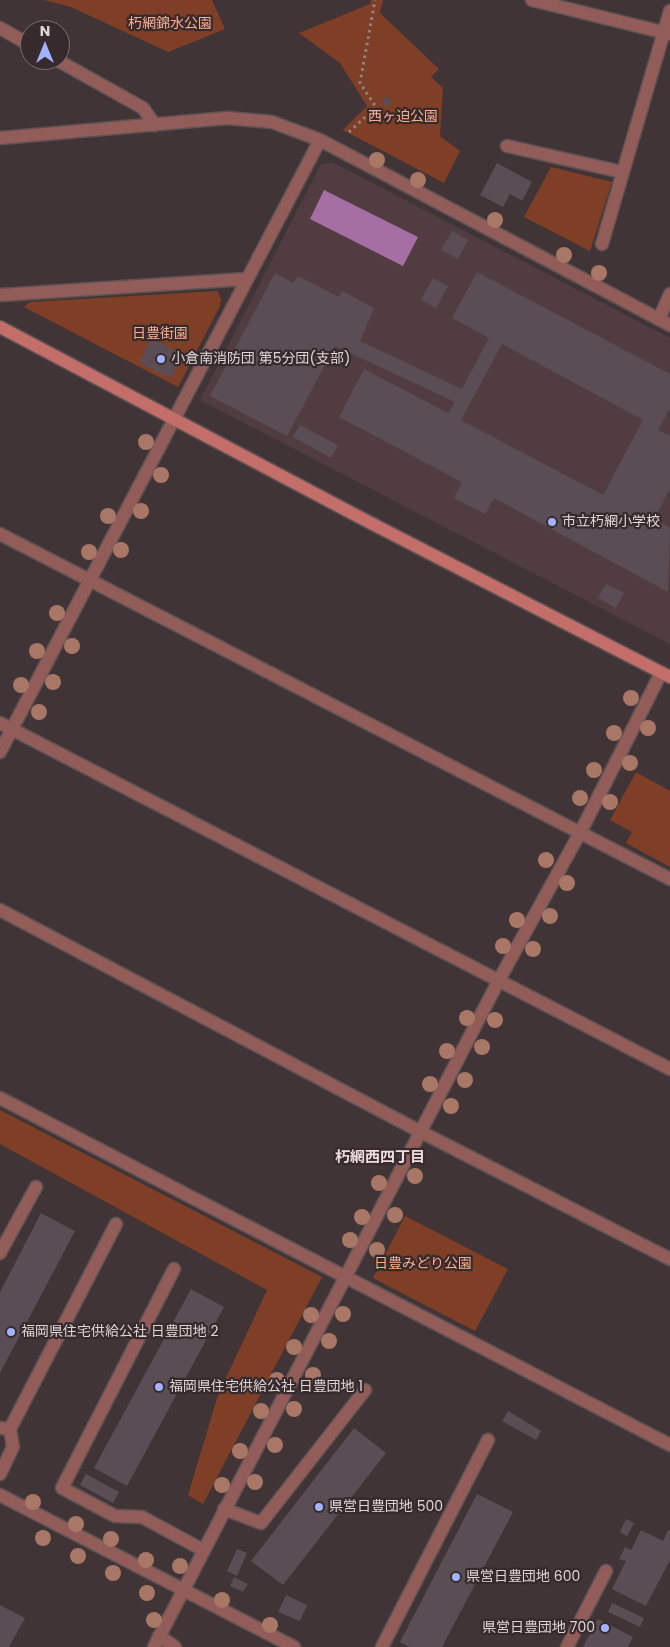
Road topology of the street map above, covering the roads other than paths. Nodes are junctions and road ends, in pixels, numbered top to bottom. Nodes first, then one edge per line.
1 (532, 0) edge
2 (670, 11) edge
3 (0, 28) edge
4 (666, 33) edge
5 (20, 39) edge
6 (70, 67) edge
7 (155, 124) junction
8 (0, 138) edge
9 (320, 140) junction
10 (507, 146) dead end
11 (622, 172) junction
12 (602, 244) dead end
13 (246, 280) junction
14 (670, 294) edge
15 (0, 295) edge
16 (664, 322) edge
17 (0, 327) edge
18 (174, 418) junction
19 (0, 534) edge
20 (89, 582) junction
21 (666, 675) edge
22 (0, 723) edge
23 (12, 729) junction
24 (0, 752) edge
25 (580, 831) junction
26 (670, 879) edge
27 (0, 910) edge
28 (499, 980) junction
29 (670, 1069) edge
30 (0, 1098) edge
31 (421, 1132) junction
32 (36, 1187) dead end
33 (116, 1224) dead end
34 (0, 1253) edge
35 (670, 1259) edge
36 (174, 1268) dead end
37 (344, 1278) junction
38 (365, 1390) dead end
39 (5, 1429) edge
40 (488, 1440) dead end
41 (670, 1446) edge
42 (0, 1474) edge
43 (0, 1495) edge
44 (224, 1509) junction
45 (203, 1550) junction
46 (606, 1570) dead end
47 (183, 1590) junction
48 (157, 1642) edge
49 (175, 1647) edge
50 (294, 1647) edge
51 (382, 1647) edge
52 (567, 1647) edge

1 - 4 street
2 - 4 street
3 - 5 street
4 - 11 street
6 - 7 street
7 - 8 street
7 - 9 street
9 - 13 street
9 - 16 street
10 - 11 street
11 - 12 street
13 - 15 street
13 - 18 street
14 - 16 street
17 - 18 street
18 - 20 street
18 - 21 street
19 - 20 street
20 - 23 street
20 - 25 street
21 - 25 street
22 - 23 street
23 - 24 street
23 - 28 street
25 - 26 street
25 - 28 street
27 - 31 street
28 - 29 street
28 - 31 street
30 - 37 street
31 - 35 street
31 - 37 street
32 - 34 street
33 - 39 street
36 - 45 street
37 - 41 street
37 - 44 street
38 - 44 street
39 - 42 street
40 - 51 street
43 - 47 street
44 - 45 street
45 - 47 street
46 - 52 street
47 - 48 street
47 - 50 street
48 - 49 street

